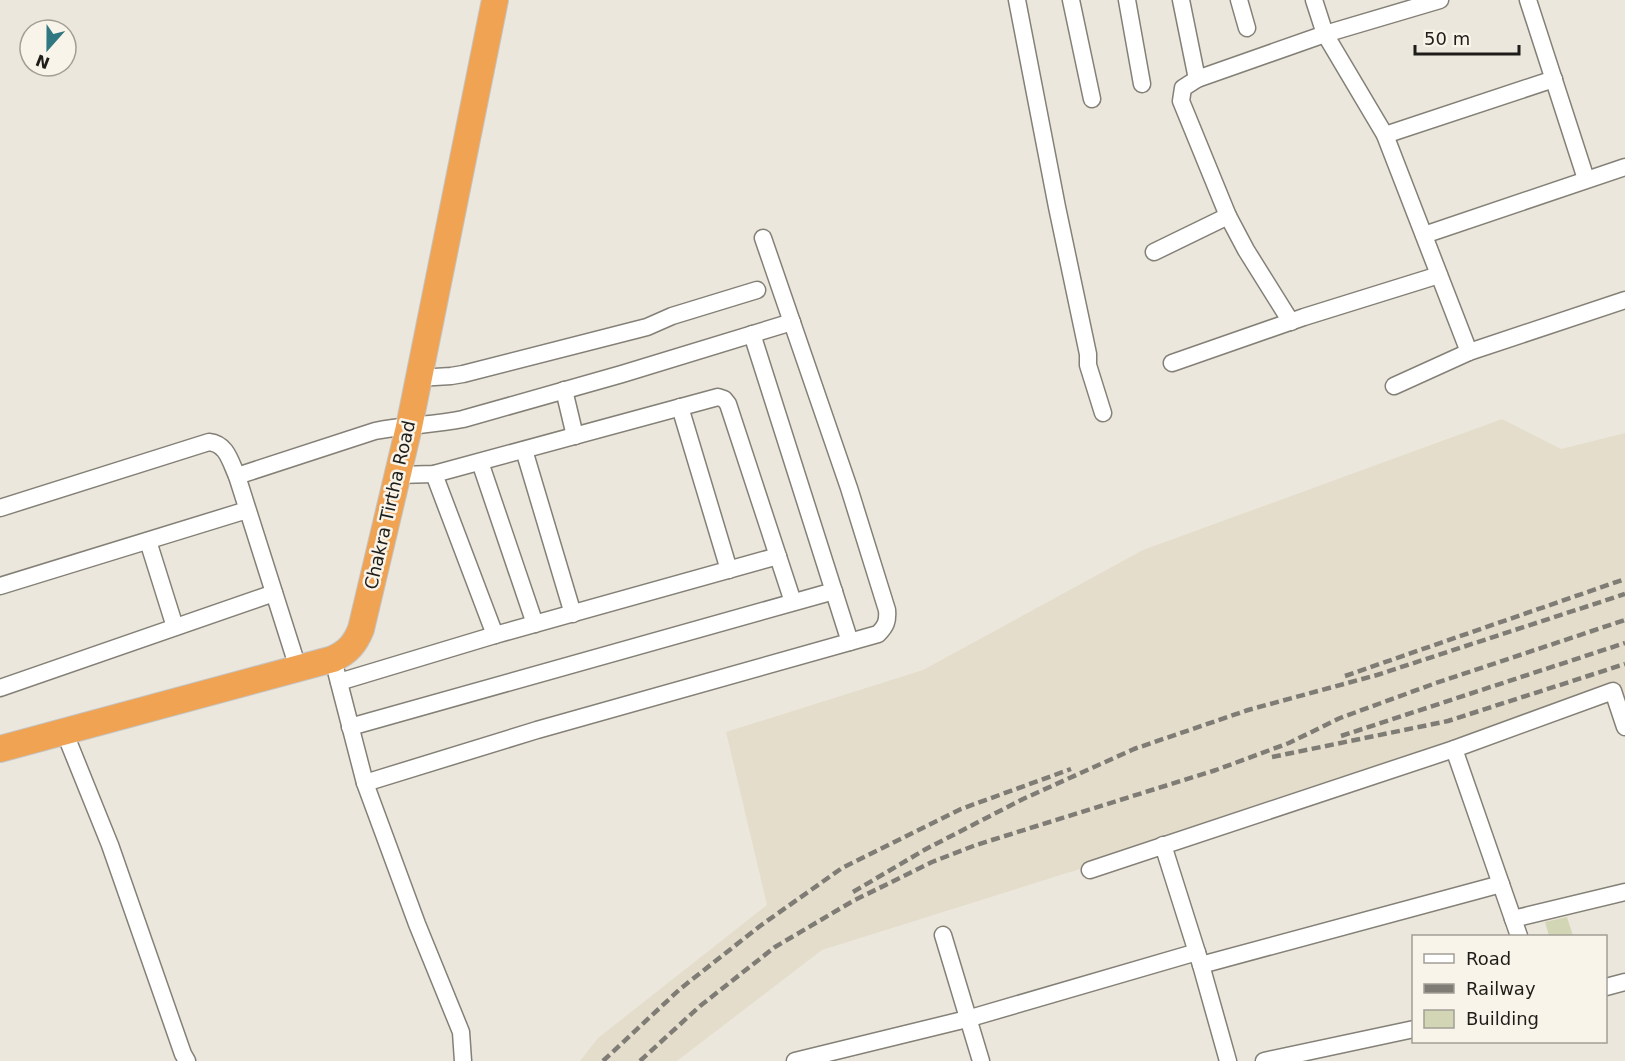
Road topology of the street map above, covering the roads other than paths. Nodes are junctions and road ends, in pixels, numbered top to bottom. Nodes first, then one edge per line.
1 (495, 0) edge
2 (1017, 0) edge
3 (1071, 0) edge
4 (1127, 0) edge
5 (1181, 0) edge
6 (1239, 0) edge
7 (1440, 0) edge
8 (1528, 0) edge
9 (1319, 1) edge
10 (1247, 27) dead end
11 (1325, 34) junction
12 (1197, 79) junction
13 (1554, 79) junction
14 (1142, 84) dead end
15 (1092, 99) dead end
16 (1385, 135) junction
17 (1625, 167) edge
18 (1586, 179) junction
19 (1228, 216) junction
20 (1424, 235) junction
21 (763, 238) dead end
22 (1154, 252) dead end
23 (1439, 274) junction
24 (757, 290) dead end
25 (1625, 300) edge
26 (792, 322) junction
27 (1291, 322) junction
28 (753, 334) junction
29 (1469, 352) junction
30 (1172, 363) dead end
31 (418, 378) junction
32 (1394, 386) dead end
33 (564, 390) junction
34 (680, 406) junction
35 (1103, 413) dead end
36 (409, 427) junction
37 (574, 436) junction
38 (524, 450) junction
39 (480, 462) junction
40 (434, 474) junction
41 (397, 475) junction
42 (237, 476) junction
43 (0, 508) edge
44 (248, 510) junction
45 (148, 540) junction
46 (778, 556) junction
47 (729, 570) junction
48 (0, 586) edge
49 (834, 591) junction
50 (274, 593) junction
51 (793, 602) junction
52 (573, 614) junction
53 (536, 624) junction
54 (175, 627) junction
55 (495, 635) junction
56 (850, 642) junction
57 (298, 668) junction
58 (336, 670) junction
59 (0, 688) edge
60 (350, 727) junction
61 (1625, 727) edge
62 (64, 731) junction
63 (0, 749) edge
64 (1454, 749) junction
65 (364, 783) junction
66 (1163, 845) junction
67 (1090, 870) dead end
68 (1501, 884) junction
69 (1625, 892) edge
70 (1513, 919) junction
71 (944, 935) dead end
72 (1519, 935) edge
73 (1199, 959) junction
74 (1625, 982) edge
75 (1607, 986) edge
76 (967, 1019) junction
77 (1412, 1029) edge
78 (187, 1061) edge
79 (463, 1061) edge
80 (795, 1061) edge
81 (981, 1061) edge
82 (1228, 1061) edge
83 (1264, 1061) edge

1 - 31 highway, Chakra Tirtha Road
2 - 35 street
3 - 15 street
4 - 14 street
5 - 12 street
6 - 10 street
7 - 11 street
8 - 13 street
9 - 11 street
11 - 12 street
11 - 16 street
12 - 19 street
13 - 16 street
13 - 18 street
16 - 20 street
17 - 18 street
18 - 20 street
19 - 22 street
19 - 27 street
20 - 23 street
21 - 26 street
23 - 27 street
23 - 29 street
24 - 31 street
25 - 29 street
26 - 28 street
26 - 56 street
27 - 30 street
28 - 33 street
28 - 49 street
29 - 32 street
31 - 36 highway, Chakra Tirtha Road
33 - 36 street
33 - 37 street
34 - 37 street
34 - 46 street
34 - 47 street
36 - 41 highway, Chakra Tirtha Road
36 - 42 street
37 - 38 street
38 - 39 street
38 - 52 street
39 - 40 street
39 - 53 street
40 - 41 street
40 - 55 street
41 - 58 highway, Chakra Tirtha Road
42 - 43 street
42 - 44 street
44 - 45 street
44 - 50 street
45 - 48 street
45 - 54 street
46 - 47 street
46 - 51 street
47 - 52 street
49 - 51 street
49 - 56 street
50 - 54 street
50 - 57 street
51 - 60 street
52 - 53 street
53 - 55 street
54 - 59 street
55 - 58 street
56 - 65 street
57 - 58 highway, Chakra Tirtha Road
57 - 62 highway, Chakra Tirtha Road
58 - 60 street
60 - 65 street
61 - 64 street
62 - 63 highway, Chakra Tirtha Road
62 - 78 street
64 - 66 street
64 - 68 street
65 - 79 street
66 - 67 street
66 - 73 street
68 - 70 street
68 - 73 street
69 - 70 street
70 - 72 street
71 - 76 street
73 - 76 street
73 - 82 street
74 - 75 street
76 - 80 street
76 - 81 street
77 - 83 street

